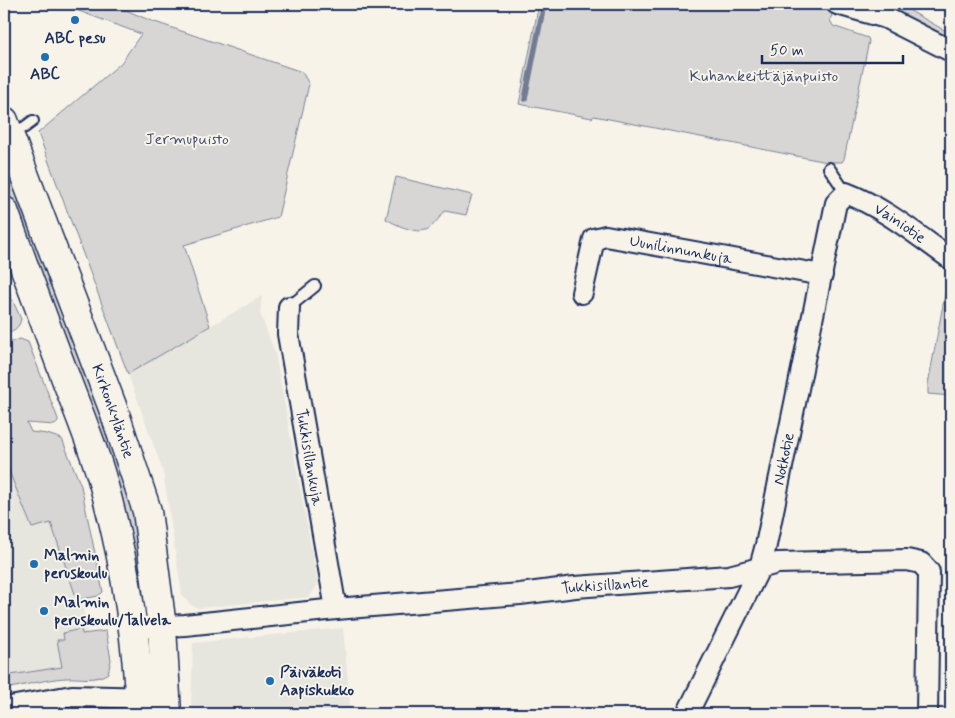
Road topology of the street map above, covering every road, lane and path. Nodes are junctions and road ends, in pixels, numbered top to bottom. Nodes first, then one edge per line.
1 (837, 4) edge
2 (872, 8) edge
3 (951, 51) edge
4 (33, 121) dead end
5 (6, 128) edge
6 (829, 168) dead end
7 (846, 193) junction
8 (4, 211) edge
9 (951, 260) edge
10 (822, 275) junction
11 (315, 286) dead end
12 (582, 293) dead end
13 (289, 307) joint
14 (760, 568) junction
15 (336, 609) junction
16 (162, 627) junction
17 (133, 628) junction
18 (140, 706) edge
19 (167, 706) edge
20 (4, 708) edge
21 (687, 714) edge
22 (927, 714) edge

1 - 2 street
2 - 3 street
4 - 5 lane
5 - 16 main road, Kirkonkyläntie
6 - 7 lane
7 - 9 street, Vainiotie
7 - 10 street, Notkotie
8 - 17 main road, Kirkonkyläntie
10 - 12 street, Uunilinnunkuja
10 - 14 street, Notkotie
11 - 13 lane
13 - 15 street, Tukkisillankuja
14 - 15 street, Tukkisillantie
14 - 21 street, Notkotie
14 - 22 street, Tukkisillantie
15 - 16 street, Tukkisillantie
16 - 17 street, Tukkisillantie
16 - 19 main road, Kirkonkyläntie
17 - 18 main road, Kirkonkyläntie
18 - 19 street
18 - 20 street

